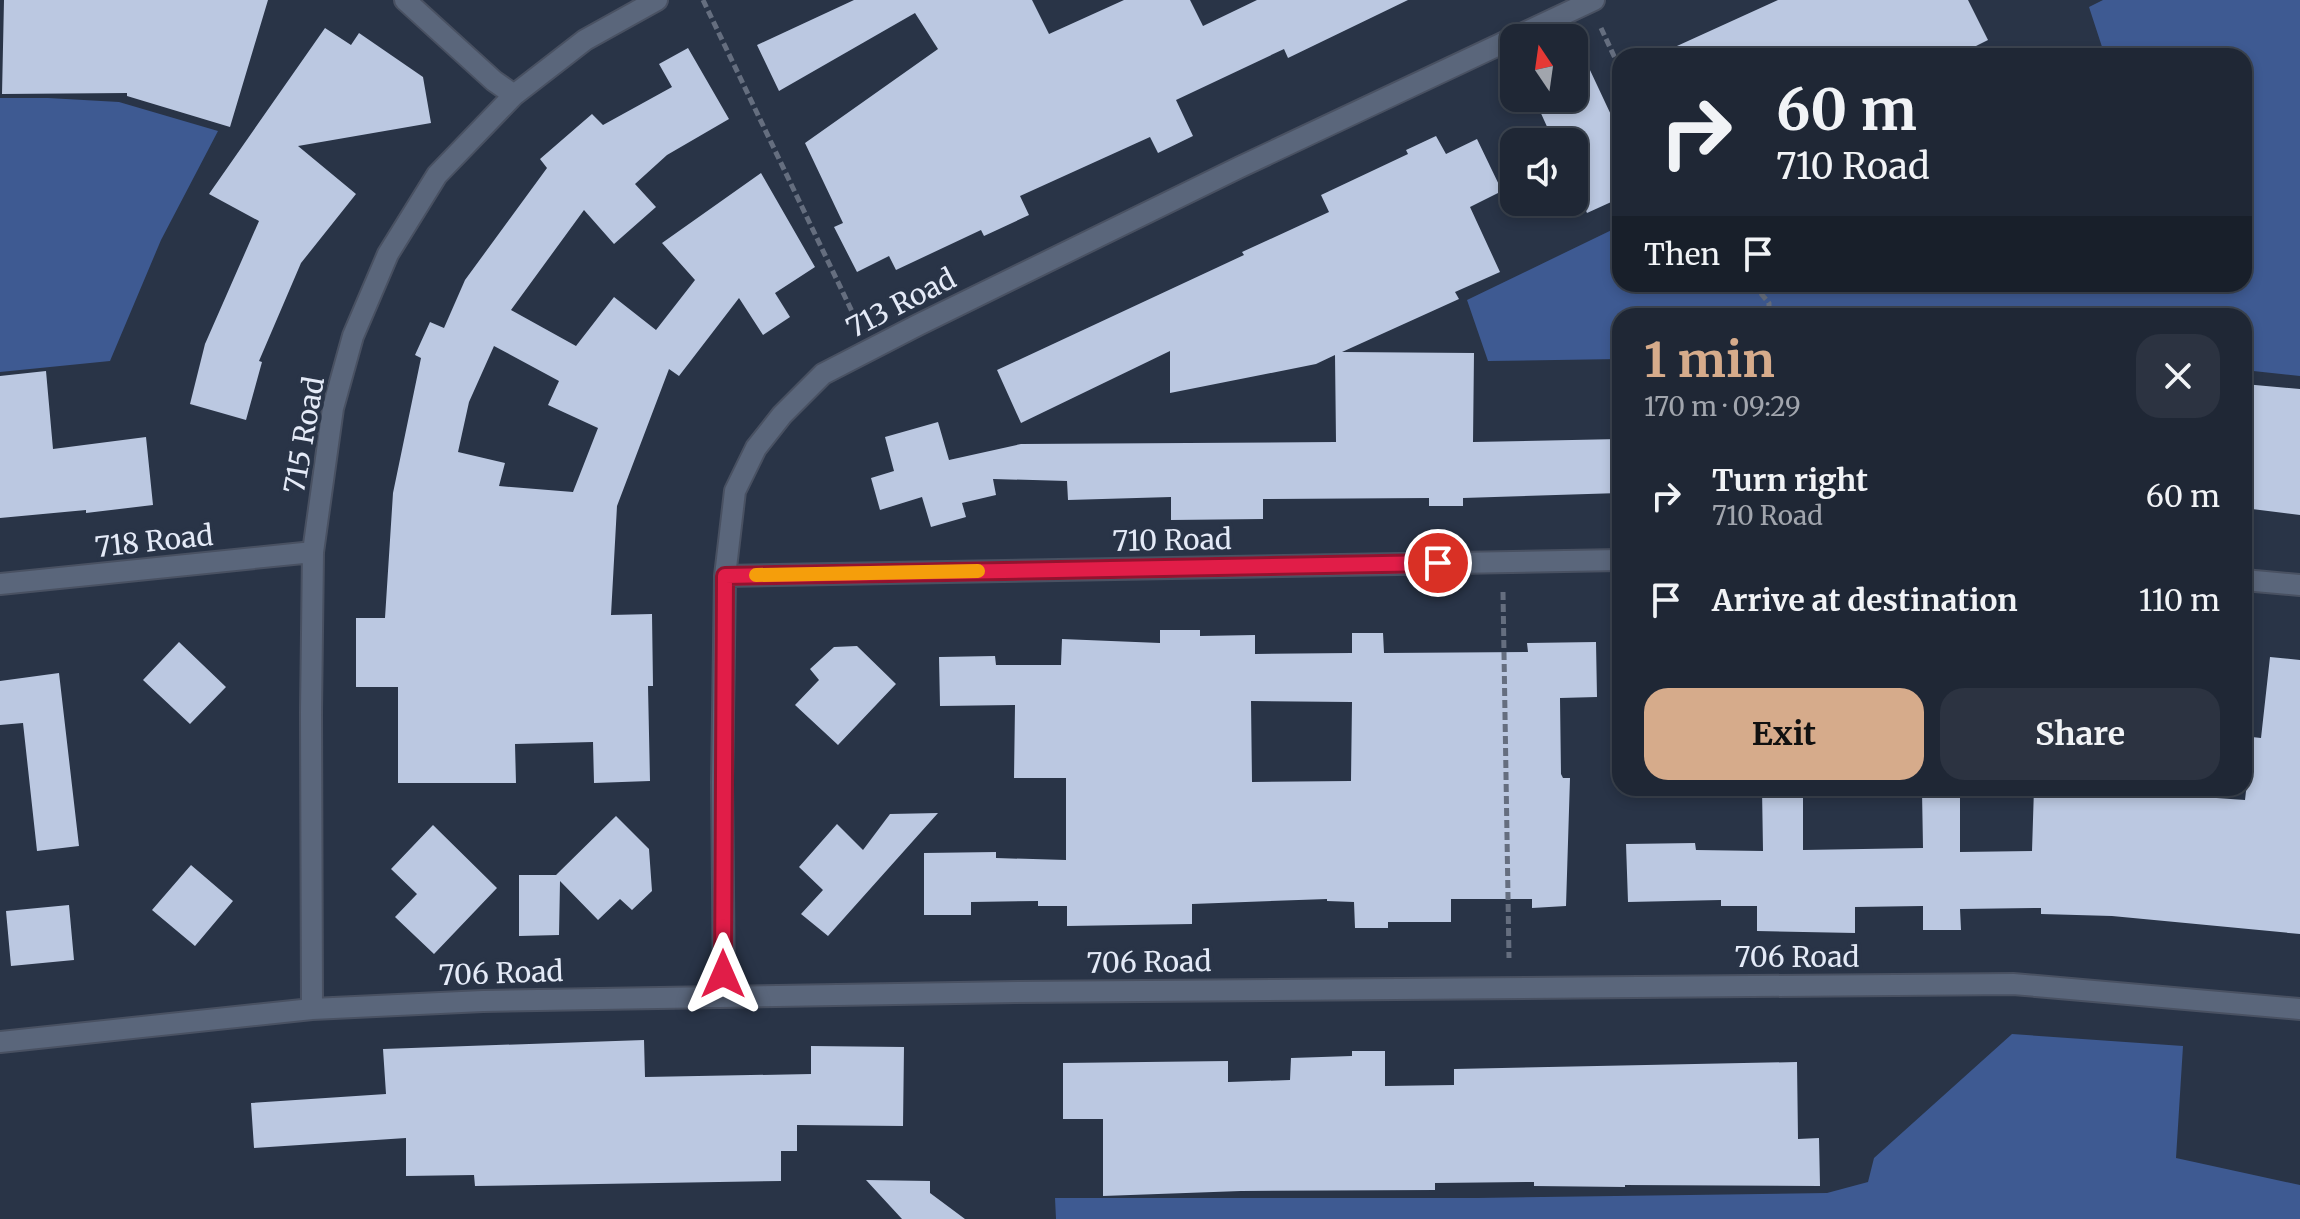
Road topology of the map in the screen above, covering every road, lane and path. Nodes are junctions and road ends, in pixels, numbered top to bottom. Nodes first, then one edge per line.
1 (405, 0) edge
2 (657, 0) edge
3 (703, 0) edge
4 (1592, 1) edge
5 (1612, 50) edge
6 (514, 95) junction
7 (870, 350) junction
8 (313, 552) junction
9 (1612, 560) edge
10 (1502, 562) junction
11 (725, 576) junction
12 (2252, 581) edge
13 (0, 584) edge
14 (2300, 585) edge
15 (1509, 987) junction
16 (724, 997) junction
17 (312, 1009) junction
18 (2300, 1009) edge
19 (0, 1042) edge

1 - 6 street
2 - 6 street, 715 Road
3 - 7 path
4 - 5 path
4 - 7 street, 713 Road
6 - 8 street, 715 Road
7 - 11 street, 713 Road
8 - 13 street, 718 Road
8 - 17 street, 715 Road
9 - 10 street, 710 Road
10 - 11 street, 710 Road
10 - 15 path
11 - 16 street, 713 Road
12 - 14 street
15 - 16 street, 706 Road
15 - 18 street, 706 Road
16 - 17 street, 706 Road
17 - 19 street, 706 Road

